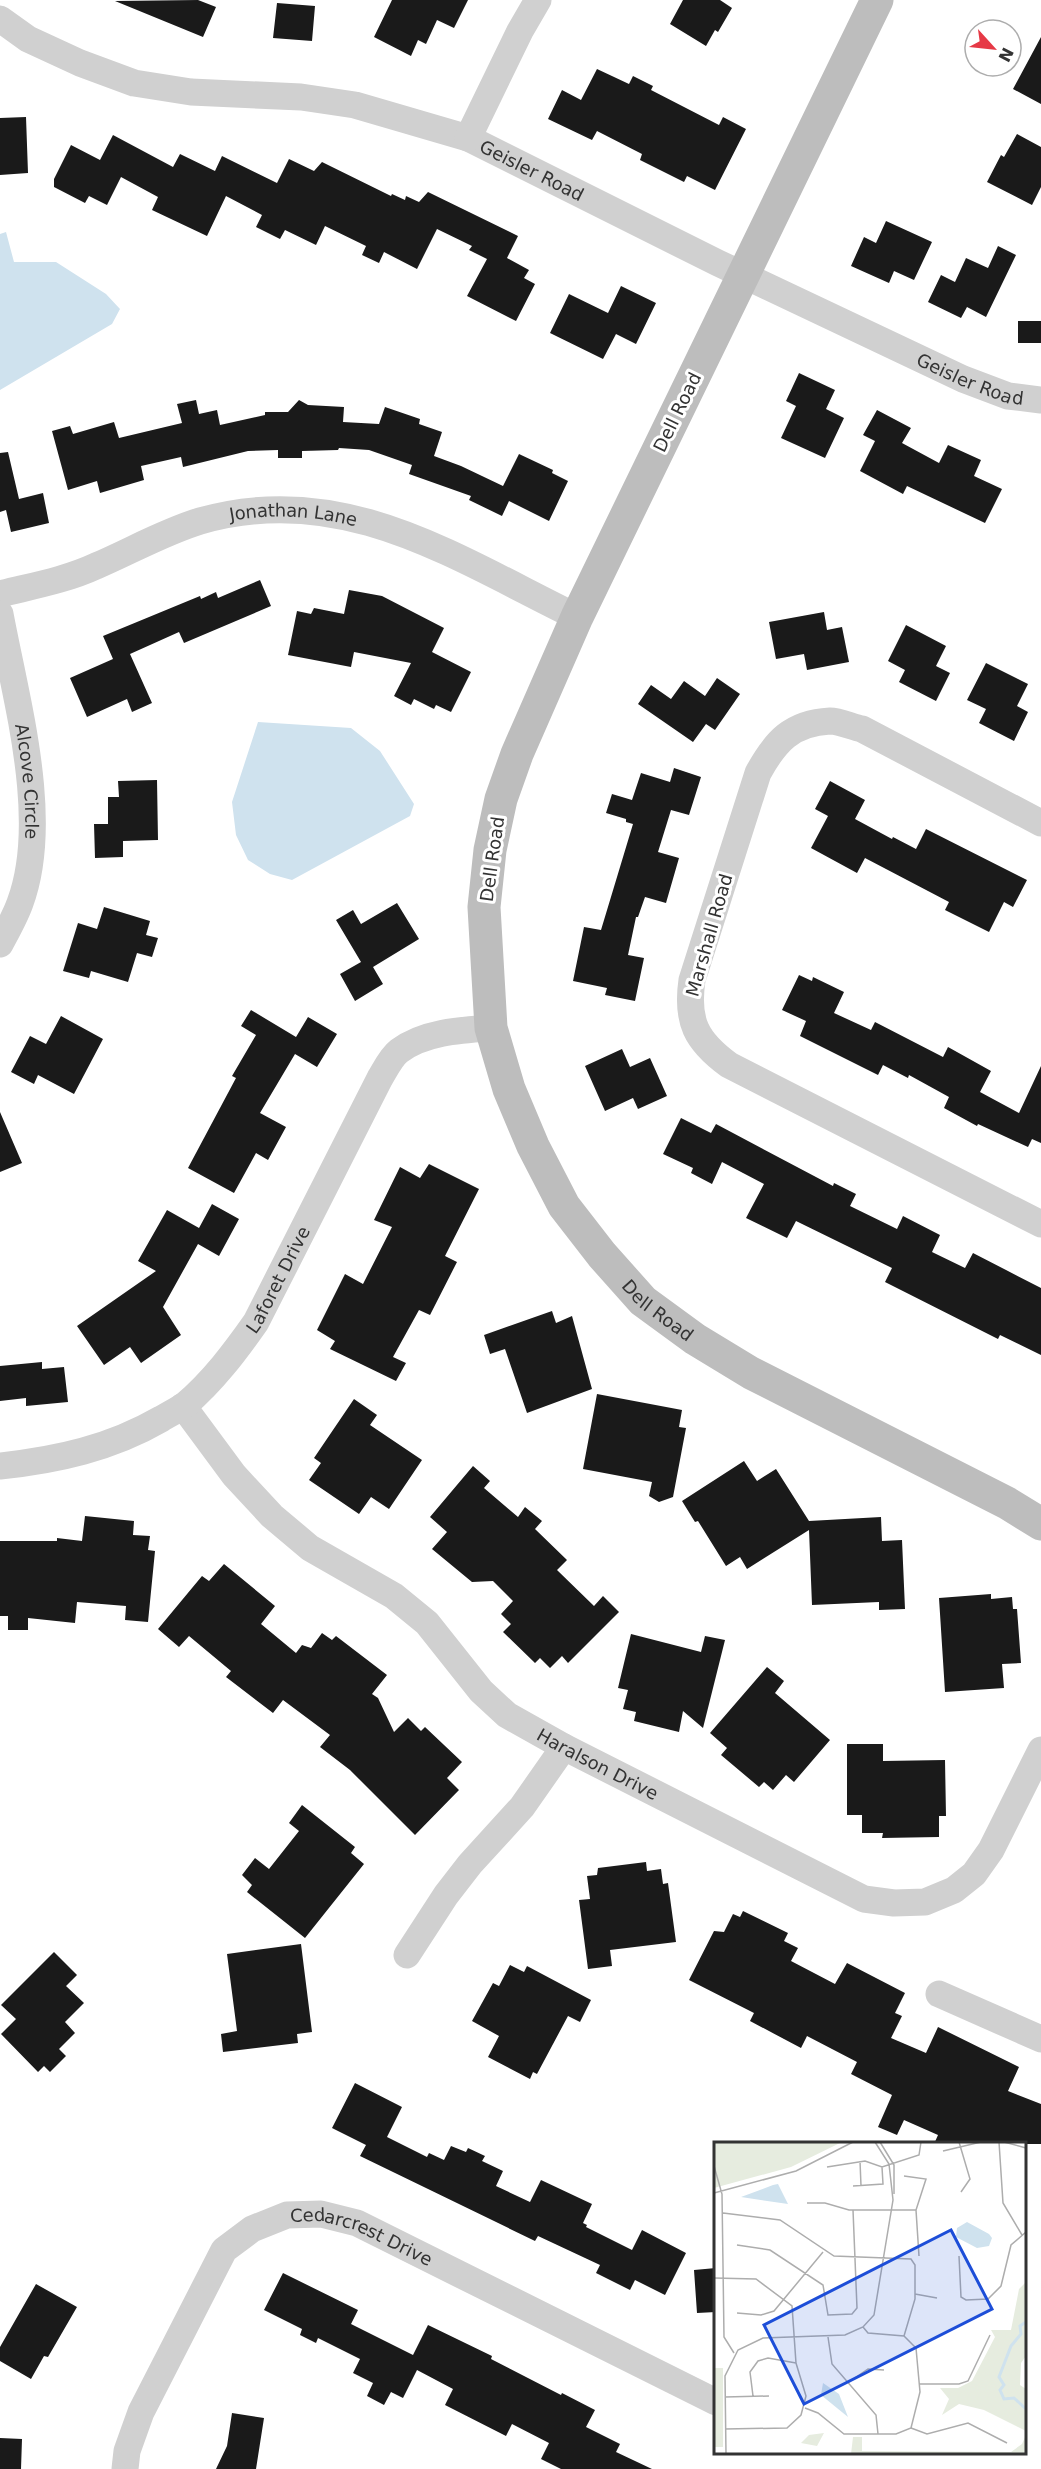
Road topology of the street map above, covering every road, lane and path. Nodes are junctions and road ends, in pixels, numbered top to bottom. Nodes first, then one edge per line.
1 (538, 0) edge
2 (877, 0) edge
3 (0, 19) edge
4 (468, 138) junction
5 (743, 274) junction
6 (1041, 400) edge
7 (0, 594) edge
8 (0, 614) edge
9 (577, 617) junction
10 (1041, 823) edge
11 (0, 945) edge
12 (491, 1028) junction
13 (1041, 1224) edge
14 (183, 1406) junction
15 (0, 1466) edge
16 (1041, 1524) edge
17 (564, 1747) junction
18 (1041, 1750) edge
19 (407, 1955) dead end
20 (939, 1994) dead end
21 (1041, 2039) edge
22 (714, 2401) edge
23 (124, 2469) edge

1 - 4 street
2 - 5 street, Dell Road
3 - 4 street, Geisler Road
4 - 5 street, Geisler Road
5 - 6 street, Geisler Road
5 - 9 street, Dell Road
7 - 9 street, Jonathan Lane
8 - 11 street, Alcove Circle
9 - 12 street, Dell Road
10 - 13 street, Marshall Road
12 - 14 street, Laforet Drive
12 - 16 street, Dell Road
14 - 15 street, Laforet Drive
14 - 17 street, Haralson Drive
17 - 18 street, Haralson Drive
17 - 19 street
20 - 21 street
22 - 23 street, Cedarcrest Drive

